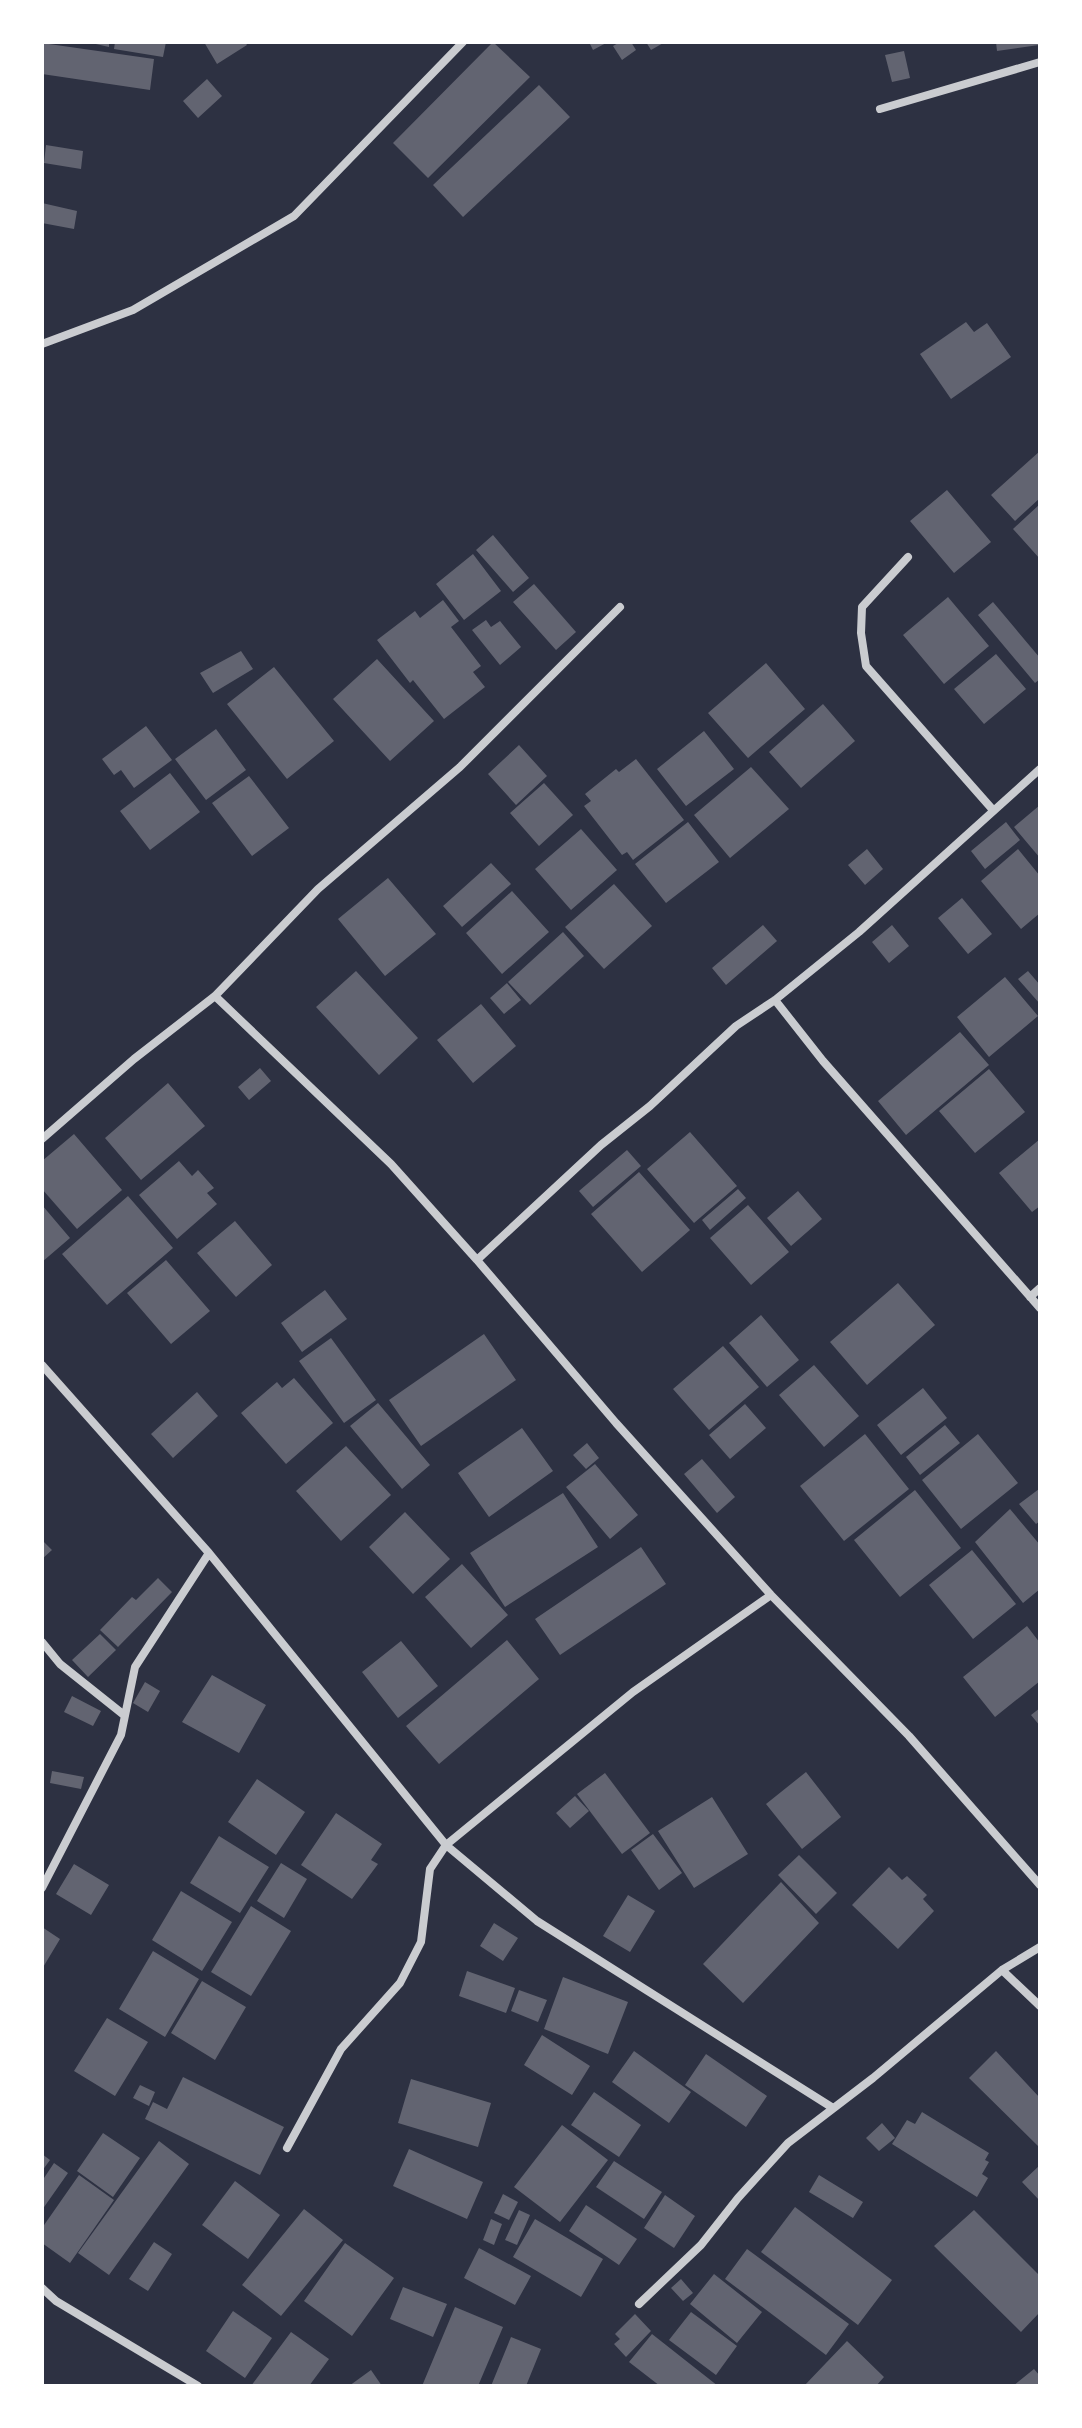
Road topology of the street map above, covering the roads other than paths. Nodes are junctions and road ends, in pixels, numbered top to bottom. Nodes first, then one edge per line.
1 (463, 42) edge
2 (1040, 62) edge
3 (880, 109) dead end
4 (42, 344) edge
5 (908, 557) dead end
6 (620, 607) dead end
7 (1040, 769) edge
8 (993, 810) junction
9 (215, 996) junction
10 (775, 1000) junction
11 (42, 1139) edge
12 (477, 1260) junction
13 (1040, 1288) edge
14 (1030, 1297) junction
15 (1040, 1308) edge
16 (42, 1365) edge
17 (209, 1553) junction
18 (771, 1595) junction
19 (42, 1642) edge
20 (124, 1715) junction
21 (446, 1845) junction
22 (1040, 1885) edge
23 (42, 1888) edge
24 (1040, 1947) edge
25 (1002, 1970) junction
26 (1040, 2006) edge
27 (833, 2108) junction
28 (287, 2148) dead end
29 (42, 2288) edge
30 (639, 2304) dead end
31 (198, 2386) edge

1 - 4 street
2 - 3 street
5 - 8 street
6 - 9 street
7 - 8 street
8 - 10 street
9 - 11 street
9 - 12 street
10 - 12 street
10 - 14 street
12 - 18 street
13 - 14 street
14 - 15 street
16 - 17 street
17 - 20 street
17 - 21 street
18 - 21 street
18 - 22 street
19 - 20 street
20 - 23 street
21 - 27 street
21 - 28 street
24 - 25 street
25 - 26 street
25 - 27 street
27 - 30 street
29 - 31 street

